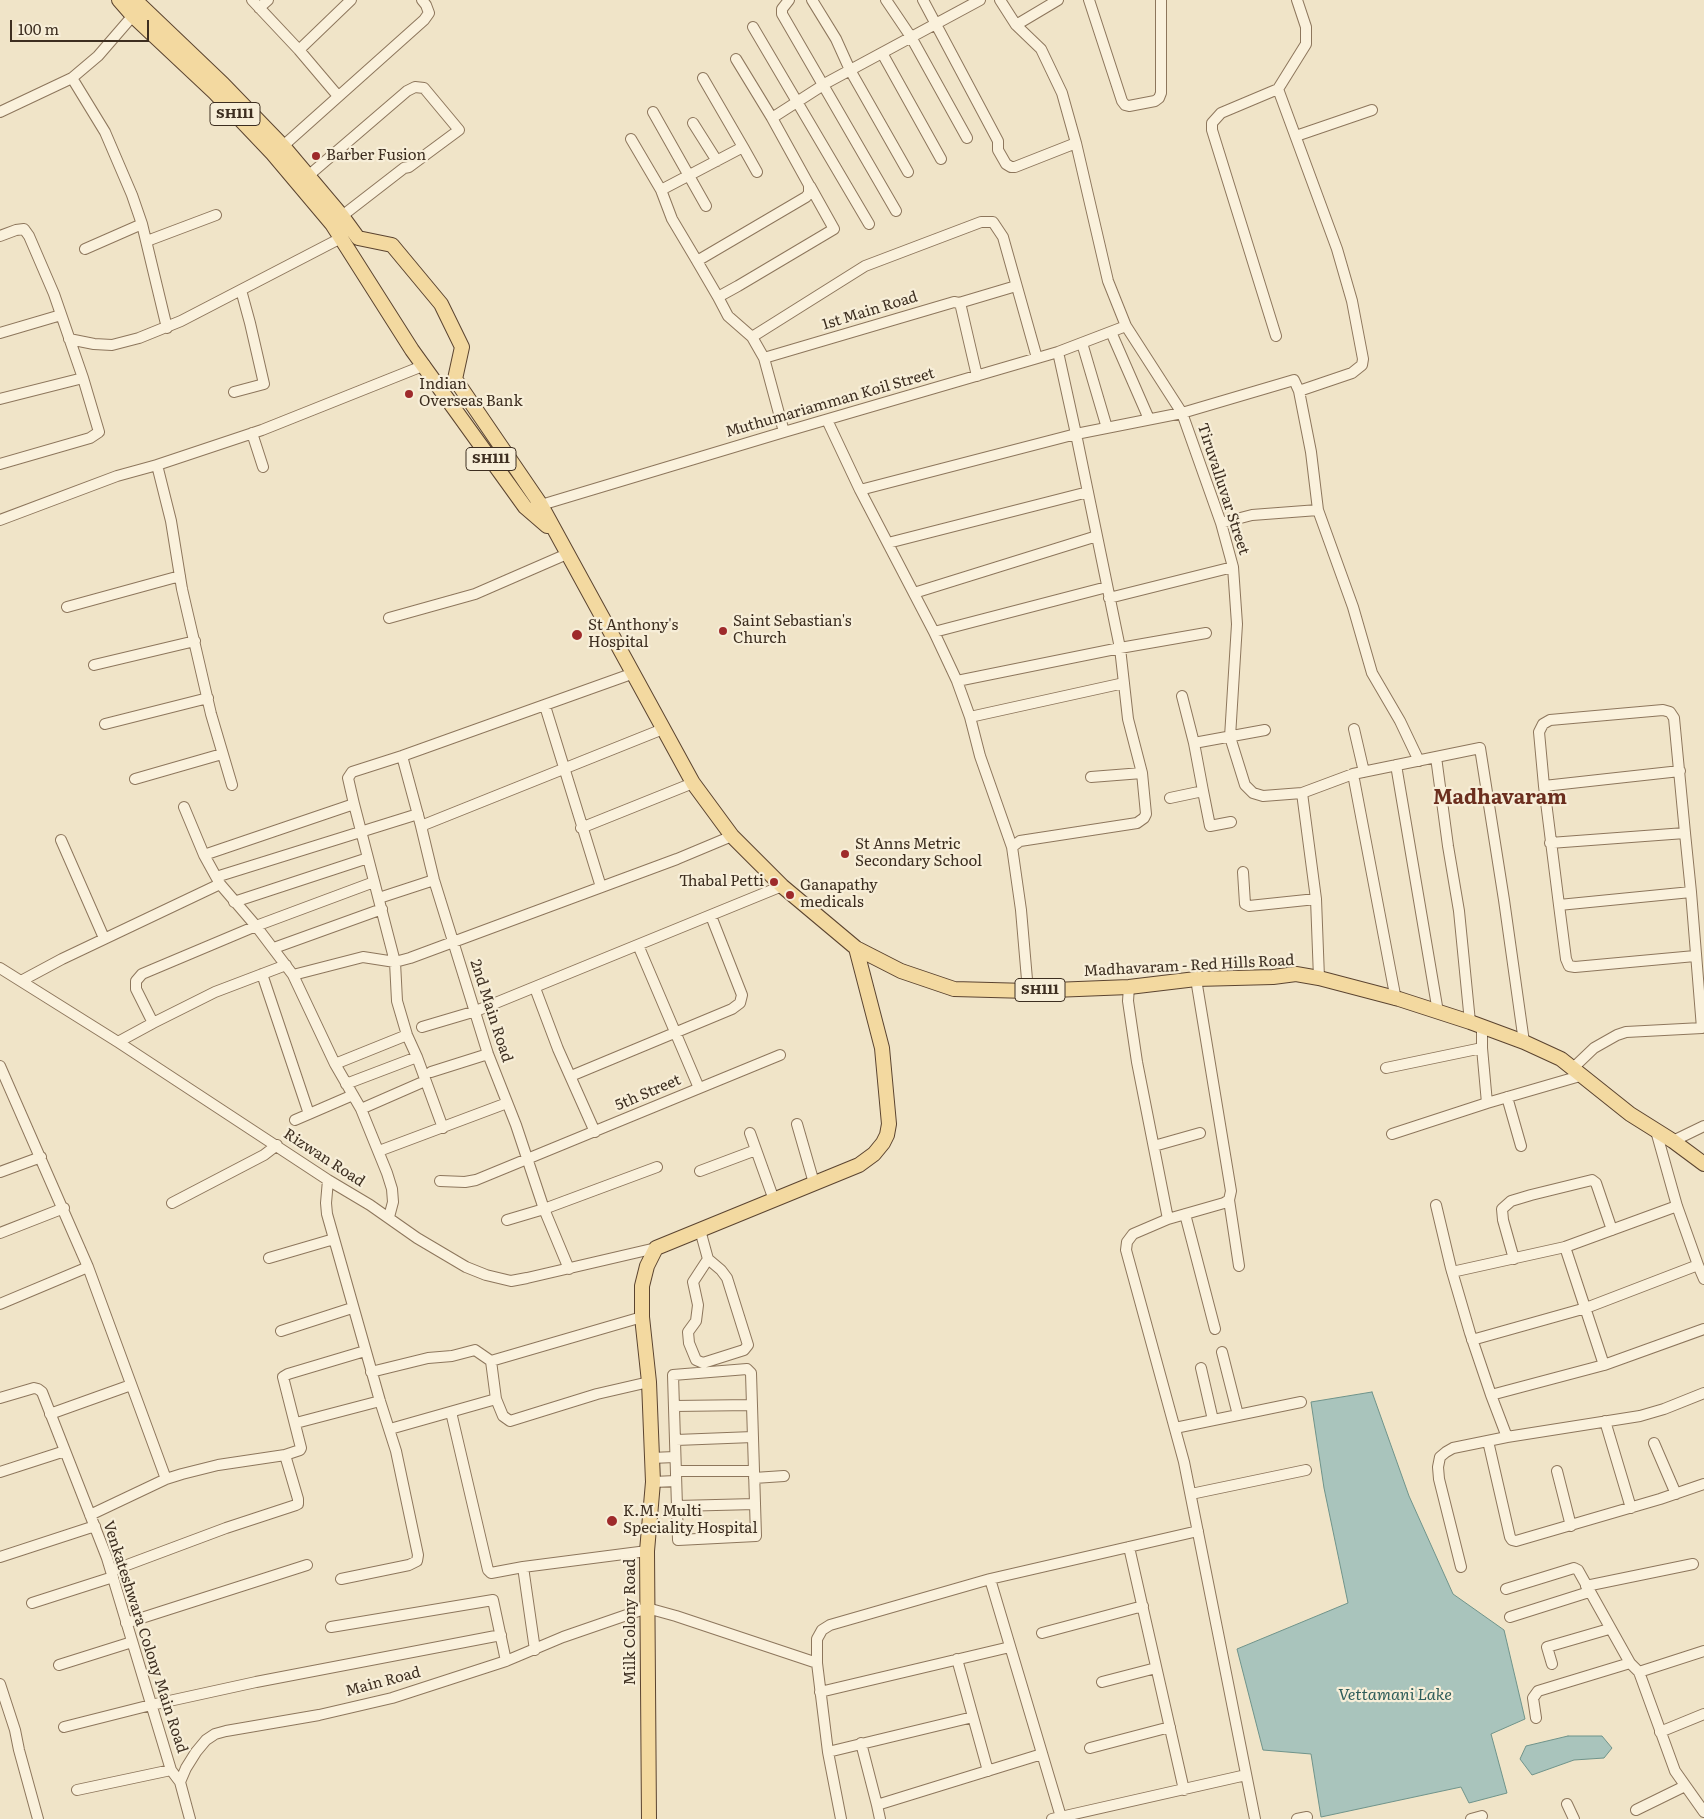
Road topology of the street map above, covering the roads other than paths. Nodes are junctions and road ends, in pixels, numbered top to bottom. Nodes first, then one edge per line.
1 (119, 0) edge
2 (252, 0) edge
3 (268, 0) edge
4 (351, 0) edge
5 (422, 0) edge
6 (789, 0) edge
7 (812, 0) edge
8 (886, 0) edge
9 (923, 0) edge
10 (980, 0) edge
11 (1000, 0) edge
12 (1058, 0) edge
13 (1089, 0) edge
14 (1161, 0) edge
15 (1297, 0) edge
16 (962, 4) edge
17 (136, 8) edge
18 (259, 8) junction
19 (937, 24) junction
20 (1016, 25) junction
21 (753, 27) dead end
22 (911, 37) junction
23 (298, 50) junction
24 (882, 53) junction
25 (736, 59) dead end
26 (850, 70) junction
27 (72, 78) junction
28 (703, 78) dead end
29 (824, 85) junction
30 (1278, 89) junction
31 (338, 96) junction
32 (798, 101) junction
33 (1372, 110) dead end
34 (0, 112) edge
35 (652, 112) dead end
36 (772, 118) junction
37 (693, 123) dead end
38 (1296, 136) junction
39 (631, 138) dead end
40 (966, 138) dead end
41 (1076, 143) junction
42 (283, 146) junction
43 (743, 147) junction
44 (941, 159) dead end
45 (717, 161) junction
46 (757, 172) dead end
47 (908, 172) dead end
48 (308, 176) junction
49 (690, 176) junction
50 (809, 185) junction
51 (661, 190) junction
52 (706, 206) dead end
53 (896, 210) dead end
54 (216, 215) dead end
55 (342, 216) junction
56 (142, 224) junction
57 (869, 224) dead end
58 (0, 236) edge
59 (341, 238) junction
60 (146, 241) junction
61 (85, 249) dead end
62 (697, 262) junction
63 (1016, 286) junction
64 (241, 290) junction
65 (718, 297) junction
66 (959, 303) junction
67 (61, 314) junction
68 (1126, 326) junction
69 (167, 328) junction
70 (1111, 332) junction
71 (0, 333) edge
72 (1276, 336) dead end
73 (752, 337) junction
74 (69, 339) junction
75 (1082, 343) junction
76 (1058, 352) junction
77 (764, 358) junction
78 (1037, 358) junction
79 (425, 366) junction
80 (977, 376) junction
81 (84, 378) junction
82 (1299, 391) junction
83 (234, 392) dead end
84 (0, 399) edge
85 (1182, 413) junction
86 (827, 420) junction
87 (1149, 420) junction
88 (1107, 428) junction
89 (784, 432) junction
90 (252, 433) junction
91 (1076, 434) junction
92 (0, 464) edge
93 (157, 465) junction
94 (263, 467) dead end
95 (860, 490) junction
96 (1088, 492) junction
97 (541, 505) junction
98 (1318, 510) junction
99 (0, 520) edge
100 (1221, 523) junction
101 (554, 532) junction
102 (1097, 536) junction
103 (888, 543) junction
104 (567, 554) junction
105 (1233, 567) junction
106 (180, 576) junction
107 (1107, 587) junction
108 (914, 594) junction
109 (1109, 598) junction
110 (67, 607) dead end
111 (389, 618) dead end
112 (934, 632) junction
113 (1206, 633) dead end
114 (195, 641) junction
115 (1120, 648) junction
116 (94, 665) dead end
117 (634, 673) junction
118 (957, 681) junction
119 (1124, 683) junction
120 (1182, 696) dead end
121 (208, 698) junction
122 (544, 706) junction
123 (970, 716) junction
124 (105, 724) dead end
125 (663, 729) junction
126 (1354, 729) dead end
127 (1265, 730) dead end
128 (1230, 737) junction
129 (1194, 743) junction
130 (222, 754) junction
131 (402, 756) junction
132 (1436, 757) junction
133 (1419, 761) junction
134 (1396, 765) junction
135 (562, 768) junction
136 (1680, 771) junction
137 (1364, 772) junction
138 (1142, 773) junction
139 (1353, 774) junction
140 (1092, 777) dead end
141 (135, 779) dead end
142 (693, 783) junction
143 (232, 785) dead end
144 (1544, 786) junction
145 (1203, 791) junction
146 (1302, 793) junction
147 (1170, 798) dead end
148 (354, 804) junction
149 (184, 807) dead end
150 (418, 814) junction
151 (1231, 822) dead end
152 (421, 826) junction
153 (581, 828) junction
154 (361, 832) junction
155 (1685, 833) junction
156 (732, 836) junction
157 (61, 840) dead end
158 (1550, 842) junction
159 (1012, 847) junction
160 (204, 855) junction
161 (368, 858) junction
162 (1243, 872) dead end
163 (434, 880) junction
164 (218, 881) junction
165 (374, 882) junction
166 (782, 886) junction
167 (600, 887) junction
168 (1691, 892) junction
169 (379, 898) junction
170 (1316, 899) junction
171 (234, 902) junction
172 (1559, 905) junction
173 (382, 909) junction
174 (711, 916) junction
175 (256, 926) junction
176 (104, 938) junction
177 (453, 941) junction
178 (638, 945) junction
179 (274, 948) junction
180 (856, 948) junction
181 (1695, 956) junction
182 (396, 962) junction
183 (286, 965) junction
184 (0, 968) edge
185 (262, 974) junction
186 (293, 975) junction
187 (1319, 978) junction
188 (1196, 979) junction
189 (22, 982) junction
190 (1129, 987) junction
191 (534, 988) junction
192 (1028, 991) junction
193 (1396, 1000) junction
194 (476, 1011) junction
195 (1438, 1012) junction
196 (153, 1023) junction
197 (1476, 1025) junction
198 (422, 1027) dead end
199 (1703, 1027) edge
200 (675, 1033) junction
201 (407, 1035) junction
202 (118, 1042) junction
203 (1524, 1042) junction
204 (1482, 1048) junction
205 (488, 1054) junction
206 (780, 1055) dead end
207 (417, 1057) junction
208 (335, 1064) junction
209 (0, 1066) edge
210 (1386, 1068) dead end
211 (1576, 1072) junction
212 (571, 1076) junction
213 (428, 1077) junction
214 (346, 1084) junction
215 (699, 1088) junction
216 (353, 1096) junction
217 (1507, 1097) junction
218 (507, 1103) junction
219 (1487, 1103) junction
220 (361, 1109) junction
221 (309, 1114) junction
222 (294, 1120) dead end
223 (796, 1124) dead end
224 (1704, 1126) edge
225 (443, 1128) junction
226 (595, 1132) junction
227 (1200, 1132) dead end
228 (1656, 1132) junction
229 (750, 1133) dead end
230 (1392, 1134) dead end
231 (1673, 1141) junction
232 (277, 1145) junction
233 (1154, 1146) junction
234 (1521, 1146) dead end
235 (756, 1150) junction
236 (379, 1151) junction
237 (41, 1157) junction
238 (528, 1159) junction
239 (1704, 1164) edge
240 (657, 1167) dead end
241 (700, 1171) dead end
242 (0, 1172) edge
243 (328, 1180) junction
244 (440, 1181) dead end
245 (814, 1183) junction
246 (774, 1200) junction
247 (1228, 1200) junction
248 (172, 1203) dead end
249 (1436, 1205) dead end
250 (1677, 1206) junction
251 (64, 1208) junction
252 (544, 1209) junction
253 (1185, 1214) junction
254 (389, 1217) junction
255 (1168, 1219) junction
256 (507, 1220) dead end
257 (700, 1230) junction
258 (1612, 1230) junction
259 (0, 1233) edge
260 (334, 1239) junction
261 (656, 1248) junction
262 (1565, 1248) junction
263 (269, 1258) dead end
264 (708, 1259) junction
265 (1514, 1259) junction
266 (1698, 1265) junction
267 (1239, 1266) dead end
268 (88, 1267) junction
269 (569, 1269) junction
270 (1452, 1272) junction
271 (1704, 1279) edge
272 (0, 1304) edge
273 (352, 1308) junction
274 (1586, 1308) junction
275 (642, 1317) junction
276 (1215, 1329) dead end
277 (1704, 1329) edge
278 (281, 1331) dead end
279 (1472, 1340) junction
280 (365, 1351) junction
281 (1222, 1352) dead end
282 (491, 1361) junction
283 (1604, 1366) junction
284 (1201, 1368) dead end
285 (371, 1372) junction
286 (649, 1382) junction
287 (131, 1385) junction
288 (1704, 1393) edge
289 (1491, 1395) junction
290 (0, 1398) edge
291 (496, 1399) junction
292 (380, 1401) junction
293 (1301, 1402) dead end
294 (752, 1405) junction
295 (674, 1406) junction
296 (451, 1412) junction
297 (50, 1414) junction
298 (1238, 1415) junction
299 (1213, 1420) junction
300 (1605, 1421) junction
301 (296, 1423) junction
302 (1175, 1428) junction
303 (390, 1429) junction
304 (1507, 1436) junction
305 (753, 1437) junction
306 (676, 1440) junction
307 (1488, 1441) junction
308 (1654, 1443) dead end
309 (64, 1451) junction
310 (285, 1455) junction
311 (675, 1457) junction
312 (651, 1458) junction
313 (1306, 1470) dead end
314 (1557, 1470) dead end
315 (0, 1472) edge
316 (754, 1475) junction
317 (676, 1476) junction
318 (784, 1476) dead end
319 (166, 1479) junction
320 (652, 1482) junction
321 (1703, 1485) edge
322 (1191, 1494) junction
323 (1676, 1494) junction
324 (1704, 1496) edge
325 (755, 1504) junction
326 (677, 1506) junction
327 (1631, 1508) junction
328 (90, 1515) junction
329 (95, 1526) junction
330 (1571, 1526) junction
331 (1198, 1531) junction
332 (1129, 1547) junction
333 (647, 1551) junction
334 (0, 1557) edge
335 (1692, 1564) dead end
336 (308, 1566) dead end
337 (523, 1567) junction
338 (1461, 1567) dead end
339 (112, 1574) junction
340 (340, 1579) dead end
341 (990, 1579) junction
342 (1506, 1589) dead end
343 (1588, 1589) junction
344 (32, 1603) dead end
345 (1142, 1606) junction
346 (647, 1608) junction
347 (1510, 1617) dead end
348 (126, 1623) junction
349 (331, 1627) dead end
350 (1609, 1629) junction
351 (1042, 1633) dead end
352 (501, 1635) junction
353 (132, 1642) junction
354 (1010, 1647) junction
355 (535, 1650) junction
356 (1704, 1651) edge
357 (957, 1659) junction
358 (506, 1661) junction
359 (817, 1663) junction
360 (1552, 1664) dead end
361 (1630, 1664) junction
362 (58, 1665) dead end
363 (1156, 1668) junction
364 (1639, 1672) junction
365 (1102, 1682) dead end
366 (0, 1684) edge
367 (820, 1692) junction
368 (151, 1705) junction
369 (1704, 1714) edge
370 (973, 1717) junction
371 (1536, 1718) dead end
372 (64, 1727) dead end
373 (1170, 1727) junction
374 (1660, 1732) junction
375 (861, 1743) junction
376 (1090, 1748) dead end
377 (828, 1752) junction
378 (1042, 1754) junction
379 (171, 1770) junction
380 (988, 1771) junction
381 (1246, 1776) junction
382 (180, 1782) junction
383 (1685, 1786) junction
384 (77, 1790) dead end
385 (1184, 1790) junction
386 (1566, 1804) dead end
387 (877, 1805) junction
388 (1702, 1807) edge
389 (1636, 1810) dead end
390 (1056, 1818) edge
391 (38, 1819) edge
392 (190, 1819) edge
393 (649, 1819) edge
394 (841, 1819) edge
395 (880, 1819) edge
396 (1255, 1819) edge
397 (1574, 1819) edge

1 - 17 main road, SH111
2 - 18 street
3 - 18 street
4 - 23 street
5 - 31 street
6 - 29 street
7 - 26 street
8 - 22 street
9 - 19 street
10 - 16 street
11 - 20 street, Tiruvalluvar Street
12 - 20 street
13 - 14 street
15 - 30 street
16 - 19 street
17 - 27 street
17 - 42 main road, SH111
17 - 59 main road, SH111
18 - 23 street
19 - 22 street
19 - 41 street
20 - 41 street, Tiruvalluvar Street
21 - 32 street
22 - 24 street
22 - 40 street
23 - 31 street
24 - 26 street
24 - 44 street
25 - 36 street
26 - 29 street
26 - 47 street
27 - 34 street
27 - 56 street
28 - 43 street
29 - 32 street
29 - 53 street
30 - 38 street
30 - 72 street
31 - 42 street
32 - 36 street
32 - 57 street
33 - 38 street
35 - 49 street
36 - 50 street
37 - 45 street
38 - 82 street
39 - 51 street
41 - 68 street, Tiruvalluvar Street
42 - 48 main road, SH111
43 - 45 street
43 - 46 street
45 - 49 street
48 - 55 main road, SH111
48 - 55 street
49 - 51 street
49 - 52 street
50 - 62 street
50 - 65 street
51 - 62 street
54 - 60 street
55 - 97 main road, Madhavaram - Red Hills Road / SH111
56 - 60 street
56 - 61 street
58 - 67 street
59 - 64 street
59 - 79 main road
60 - 69 street
62 - 65 street
63 - 66 street, 1st Main Road
63 - 73 street
63 - 78 street
64 - 69 street
64 - 83 street
65 - 73 street
66 - 77 street, 1st Main Road
66 - 80 street
67 - 71 street
67 - 74 street
68 - 70 street, Muthumariamman Koil Street
68 - 85 street, Tiruvalluvar Street
69 - 74 street
70 - 75 street, Muthumariamman Koil Street
70 - 87 street
73 - 77 street
74 - 81 street
75 - 76 street, Muthumariamman Koil Street
75 - 88 street
76 - 78 street, Muthumariamman Koil Street
76 - 91 street
77 - 89 street
78 - 80 street, Muthumariamman Koil Street
79 - 90 street
79 - 101 main road, Madhavaram - Red Hills Road / SH111
80 - 86 street, Muthumariamman Koil Street
81 - 84 street
81 - 92 street
82 - 85 street
82 - 98 street
85 - 87 street
85 - 100 street, Tiruvalluvar Street
86 - 89 street, Muthumariamman Koil Street
86 - 95 street
87 - 88 street
88 - 91 street
89 - 97 street, Muthumariamman Koil Street
90 - 93 street
90 - 94 street
91 - 95 street
91 - 96 street
93 - 99 street
93 - 106 street
95 - 103 street
96 - 102 street
96 - 103 street
97 - 101 main road, Madhavaram - Red Hills Road / SH111
98 - 100 street
98 - 133 street
100 - 105 street, Tiruvalluvar Street
101 - 104 main road, Madhavaram - Red Hills Road / SH111
102 - 107 street
102 - 108 street
103 - 108 street
104 - 111 street
104 - 117 main road, Madhavaram - Red Hills Road / SH111
105 - 109 street
105 - 128 street, Tiruvalluvar Street
106 - 110 street
106 - 114 street
107 - 109 street
107 - 112 street
108 - 112 street
109 - 115 street
112 - 118 street
113 - 115 street
114 - 116 street
114 - 121 street
115 - 118 street
115 - 119 street
117 - 122 street
117 - 125 main road, Madhavaram - Red Hills Road / SH111
118 - 123 street
119 - 123 street
119 - 138 street
120 - 129 street
121 - 124 street
121 - 130 street
122 - 131 street
122 - 135 street
123 - 159 street
125 - 135 street
125 - 142 main road, Madhavaram - Red Hills Road / SH111
126 - 137 street
127 - 128 street
128 - 129 street
128 - 146 street, Tiruvalluvar Street
129 - 145 street
130 - 141 street
130 - 143 street
131 - 148 street
131 - 150 street, 2nd Main Road
132 - 133 street
132 - 197 street
132 - 203 street
133 - 134 street
134 - 137 street
134 - 195 street
135 - 152 street
135 - 153 street
136 - 144 street
136 - 144 street
136 - 155 street
137 - 139 street
138 - 140 street
138 - 159 street
139 - 146 street
139 - 193 street
142 - 153 street
142 - 156 main road, Madhavaram - Red Hills Road / SH111
144 - 158 street
145 - 147 street
145 - 151 street
146 - 170 street
148 - 154 street
148 - 160 street
149 - 160 street
150 - 152 street, 2nd Main Road
150 - 154 street
152 - 163 street, 2nd Main Road
153 - 167 street
154 - 161 street
154 - 164 street
155 - 158 street
155 - 168 street
156 - 166 main road, Madhavaram - Red Hills Road / SH111
156 - 167 street
157 - 176 street
158 - 172 street
159 - 192 street
160 - 164 street
161 - 165 street
161 - 171 street
162 - 170 street
163 - 169 street
163 - 177 street, 2nd Main Road
164 - 171 street
164 - 176 street
165 - 169 street
165 - 175 street
166 - 174 street
166 - 180 main road, Madhavaram - Red Hills Road / SH111
167 - 177 street
168 - 172 street
168 - 181 street
169 - 173 street
170 - 187 street
171 - 175 street
172 - 181 street
173 - 179 street
173 - 182 street
174 - 178 street
174 - 200 street
175 - 179 street
175 - 196 street
176 - 189 street
177 - 182 street
177 - 194 street, 2nd Main Road
178 - 191 street
178 - 200 street
179 - 183 street
180 - 192 main road, Madhavaram - Red Hills Road / SH111
180 - 245 main road
181 - 199 street
182 - 186 street
182 - 201 street
183 - 185 street
183 - 186 street
184 - 189 street, Rizwan Road
185 - 196 street
185 - 221 street
186 - 208 street
187 - 188 main road, Madhavaram - Red Hills Road / SH111
187 - 193 main road, Madhavaram - Red Hills Road / SH111
188 - 190 main road, Madhavaram - Red Hills Road / SH111
188 - 247 street
189 - 202 street, Rizwan Road
190 - 192 main road, Madhavaram - Red Hills Road / SH111
190 - 233 street
191 - 194 street
191 - 212 street
193 - 195 main road, Madhavaram - Red Hills Road / SH111
194 - 198 street
194 - 205 street, 2nd Main Road
195 - 197 main road, Madhavaram - Red Hills Road / SH111
196 - 202 street
197 - 203 main road, Madhavaram - Red Hills Road / SH111
197 - 204 street
199 - 211 street
200 - 212 street
200 - 215 street
201 - 207 street
201 - 208 street
202 - 232 street, Rizwan Road
203 - 211 main road, Madhavaram - Red Hills Road / SH111
204 - 210 street
204 - 219 street
205 - 213 street
205 - 218 street, 2nd Main Road
206 - 215 street, 5th Street
207 - 213 street
207 - 214 street
208 - 214 street
209 - 237 street
211 - 217 street
211 - 228 main road, Madhavaram - Red Hills Road / SH111
212 - 226 street
213 - 220 street
213 - 225 street
214 - 216 street
215 - 226 street, 5th Street
216 - 220 street
216 - 221 street
217 - 219 street
217 - 234 street
218 - 225 street
218 - 238 street, 2nd Main Road
219 - 230 street
220 - 236 street
221 - 222 street
223 - 245 street
224 - 231 street
225 - 236 street
226 - 238 street, 5th Street
227 - 233 street
228 - 231 main road, Madhavaram - Red Hills Road / SH111
228 - 250 street
229 - 235 street
231 - 239 main road, Madhavaram - Red Hills Road / SH111
232 - 243 street, Rizwan Road
232 - 248 street
233 - 255 street
235 - 241 street
235 - 246 street
236 - 254 street
237 - 242 street
237 - 251 street
238 - 244 street, 5th Street
238 - 252 street, 2nd Main Road
240 - 252 street
243 - 254 street, Rizwan Road
243 - 260 street
245 - 246 main road
246 - 257 main road
247 - 253 street
247 - 267 street
249 - 270 street
250 - 258 street
250 - 266 street
251 - 259 street
251 - 268 street
252 - 256 street
252 - 269 street, 2nd Main Road
253 - 255 street
253 - 276 street
254 - 269 street, Rizwan Road
255 - 302 street
257 - 261 main road
257 - 264 street
258 - 262 street
258 - 265 street
260 - 263 street
260 - 273 street
261 - 269 street, Rizwan Road
261 - 275 main road, Milk Colony Road
262 - 265 street
262 - 274 street
264 - 264 street
265 - 270 street
266 - 271 street
266 - 274 street
268 - 272 street
268 - 287 street
270 - 279 street
273 - 278 street
273 - 280 street
274 - 279 street
274 - 283 street
275 - 282 street
275 - 286 main road, Milk Colony Road
277 - 283 street
279 - 289 street
280 - 285 street
280 - 301 street
281 - 298 street
282 - 285 street
282 - 291 street
283 - 289 street
284 - 299 street
285 - 292 street
286 - 291 street
286 - 312 main road, Milk Colony Road
287 - 297 street
287 - 319 street
288 - 300 street
289 - 304 street
290 - 297 street, Venkateshwara Colony Main Road
291 - 296 street
292 - 301 street
292 - 303 street
293 - 298 street
294 - 295 street
294 - 295 street
294 - 305 street
295 - 306 street
296 - 303 street
296 - 337 street
297 - 309 street, Venkateshwara Colony Main Road
298 - 299 street
299 - 302 street
300 - 304 street
300 - 327 street
301 - 310 street
302 - 322 street
303 - 340 street
304 - 307 street
305 - 306 street
305 - 316 street
306 - 311 street
307 - 330 street
307 - 338 street
308 - 323 street
309 - 315 street
309 - 328 street, Venkateshwara Colony Main Road
310 - 319 street
310 - 339 street
311 - 312 street
311 - 317 street
312 - 320 main road, Milk Colony Road
313 - 322 street
314 - 330 street
316 - 317 street
316 - 318 street
316 - 325 street
317 - 320 street
317 - 326 street
319 - 328 street
320 - 333 main road, Milk Colony Road
321 - 323 street
321 - 324 street
322 - 331 street
323 - 327 street
325 - 326 street
325 - 326 street
327 - 330 street
328 - 329 street, Venkateshwara Colony Main Road
329 - 334 street
329 - 339 street, Venkateshwara Colony Main Road
331 - 332 street
331 - 381 street
332 - 341 street
332 - 345 street
333 - 337 street
333 - 346 main road, Milk Colony Road
335 - 343 street
336 - 348 street
337 - 355 street
339 - 344 street
339 - 348 street, Venkateshwara Colony Main Road
341 - 354 street
341 - 359 street
342 - 343 street
343 - 347 street
343 - 350 street
345 - 351 street
345 - 363 street
346 - 355 street, Main Road
346 - 359 street
346 - 393 main road, Milk Colony Road
348 - 353 street, Venkateshwara Colony Main Road
349 - 352 street
350 - 360 street
350 - 361 street
352 - 358 street
352 - 368 street
353 - 362 street
353 - 368 street, Venkateshwara Colony Main Road
354 - 357 street
354 - 378 street
355 - 358 street, Main Road
356 - 364 street
357 - 367 street
357 - 370 street
358 - 382 street, Main Road
359 - 367 street
361 - 364 street
361 - 371 street
363 - 365 street
363 - 373 street
364 - 374 street
366 - 391 street
367 - 377 street
368 - 372 street
368 - 379 street, Venkateshwara Colony Main Road
369 - 374 street
370 - 375 street
370 - 380 street
373 - 376 street
373 - 385 street
374 - 383 street
375 - 377 street
375 - 387 street
377 - 394 street
378 - 380 street
378 - 390 street
379 - 382 street, Venkateshwara Colony Main Road
379 - 384 street
380 - 387 street
381 - 385 street
381 - 396 street
382 - 392 street
383 - 388 street
383 - 389 street
385 - 390 street
386 - 397 street
387 - 395 street

